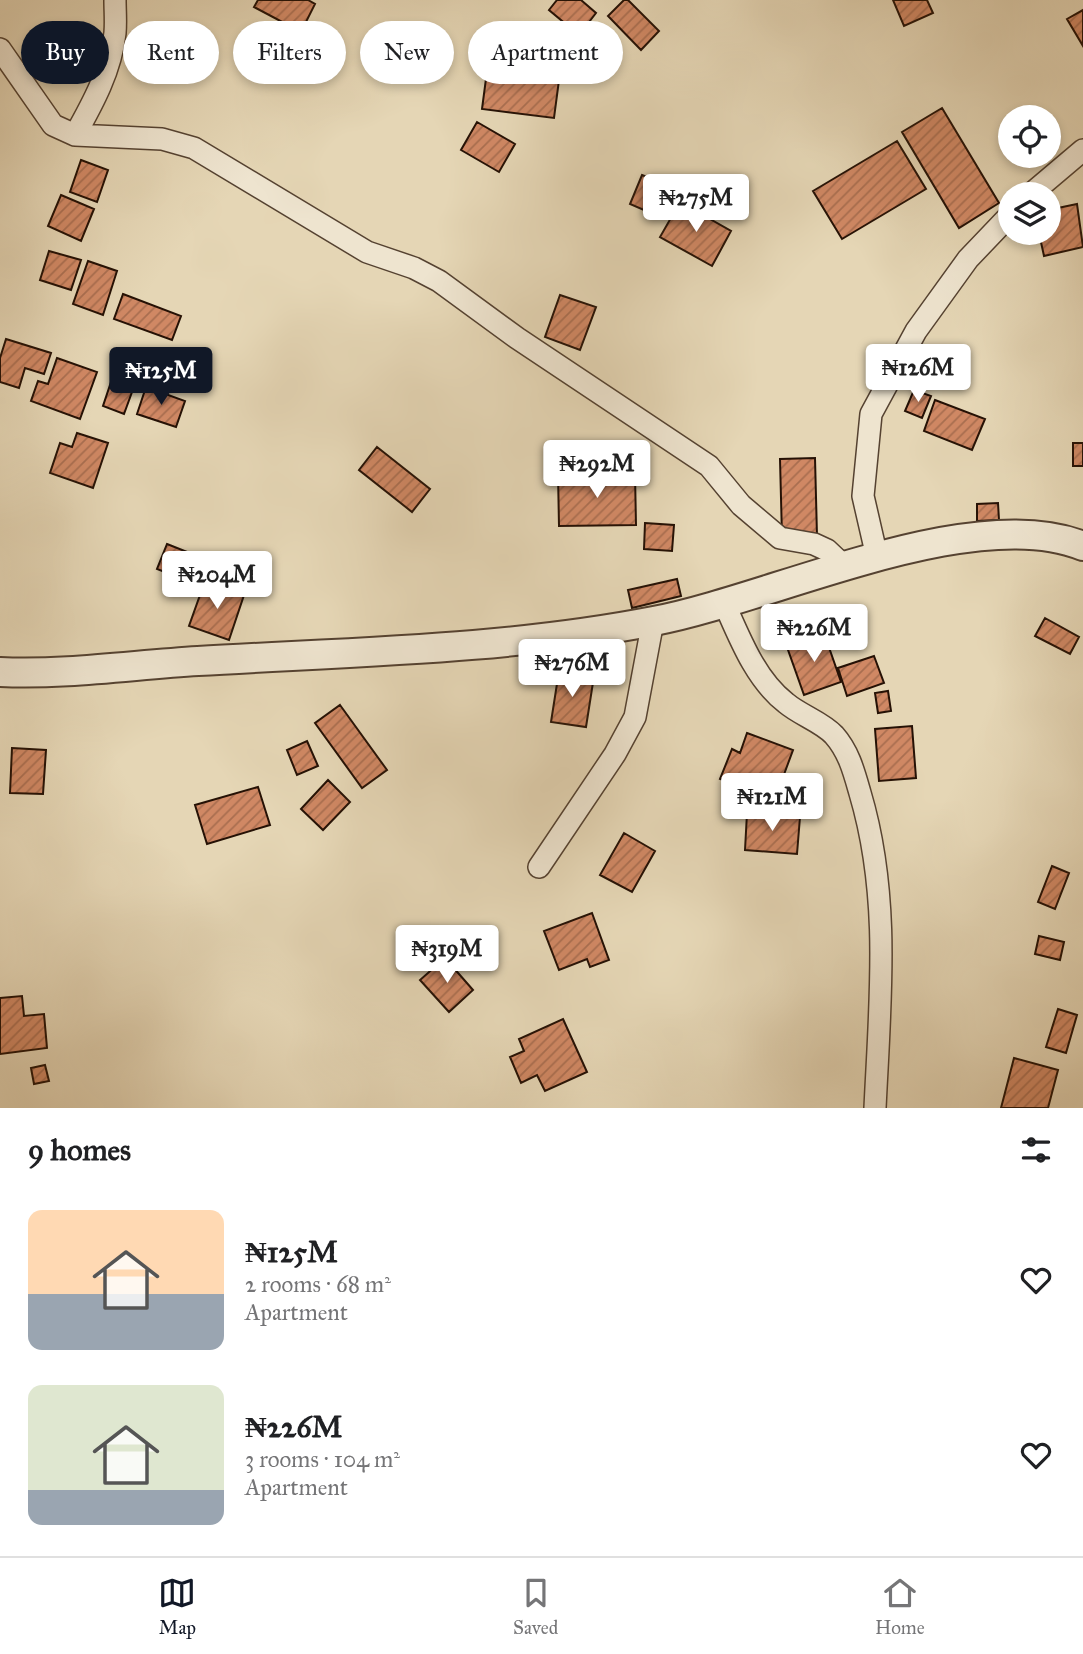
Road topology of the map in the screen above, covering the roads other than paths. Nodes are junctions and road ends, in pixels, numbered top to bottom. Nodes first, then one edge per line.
1 (115, 0) edge
2 (0, 49) edge
3 (75, 135) junction
4 (1083, 150) edge
5 (1045, 182) edge
6 (998, 228) edge
7 (1083, 546) edge
8 (877, 557) junction
9 (844, 566) junction
10 (725, 605) junction
11 (653, 621) junction
12 (0, 672) edge
13 (539, 867) dead end
14 (875, 1108) edge

1 - 3 street
2 - 3 street
3 - 9 street
4 - 5 street
6 - 8 street
7 - 8 street
8 - 9 street
9 - 10 street
10 - 11 street
10 - 14 street
11 - 12 street
11 - 13 street

